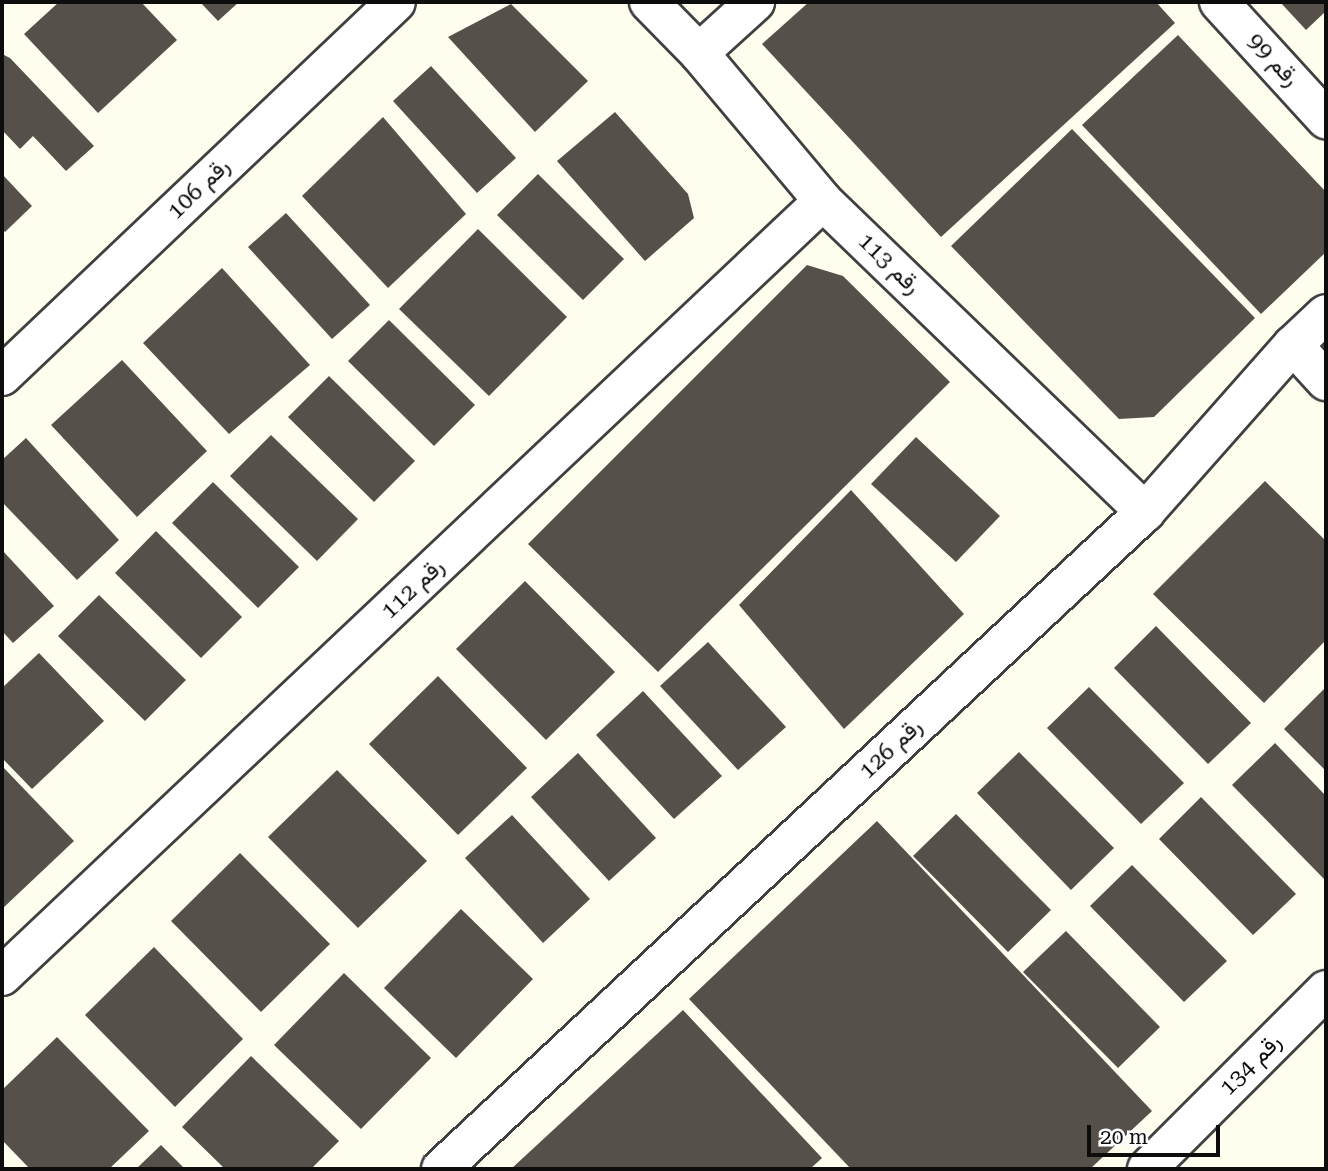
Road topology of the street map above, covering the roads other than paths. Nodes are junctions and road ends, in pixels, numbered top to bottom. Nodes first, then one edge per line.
1 (396, 2) edge
2 (649, 2) edge
3 (755, 2) edge
4 (1219, 2) edge
5 (699, 53) junction
6 (1326, 119) edge
7 (824, 201) junction
8 (1326, 314) edge
9 (1293, 345) junction
10 (2, 376) edge
11 (1326, 381) edge
12 (1145, 512) junction
13 (2, 976) edge
14 (1326, 990) edge
15 (441, 1169) edge
16 (1147, 1169) edge

1 - 10 street, رقم 106
2 - 5 street, رقم 113
3 - 5 street
4 - 6 street, رقم 99
5 - 7 street, رقم 113
7 - 12 street, رقم 113
7 - 13 street, رقم 112
8 - 9 street, رقم 126
9 - 11 street
9 - 12 street, رقم 126
12 - 15 street, رقم 126
14 - 16 street, رقم 134

